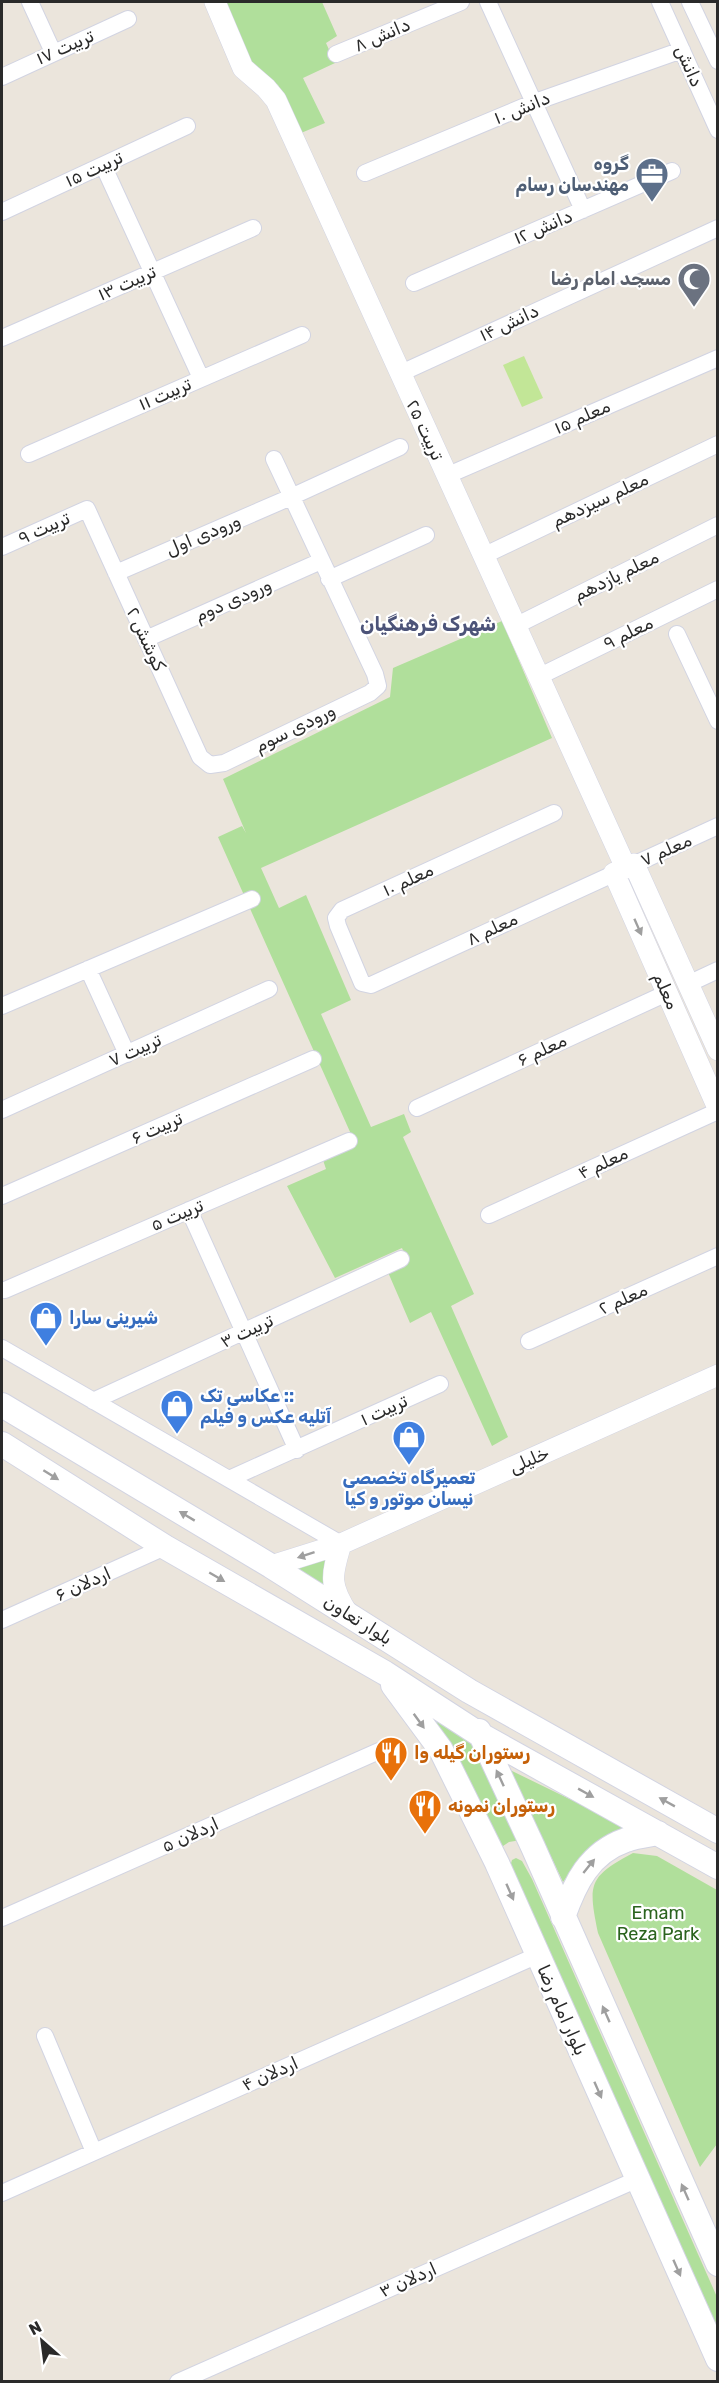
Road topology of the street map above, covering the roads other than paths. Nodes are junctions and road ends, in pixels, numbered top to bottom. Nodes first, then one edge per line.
1 (30, 2) edge
2 (215, 2) edge
3 (461, 2) edge
4 (488, 2) edge
5 (660, 2) edge
6 (690, 2) edge
7 (128, 19) dead end
8 (682, 50) junction
9 (52, 52) junction
10 (336, 54) dead end
11 (717, 61) edge
12 (2, 76) edge
13 (535, 102) junction
14 (188, 126) dead end
15 (717, 130) edge
16 (104, 165) junction
17 (672, 171) dead end
18 (365, 172) dead end
19 (583, 210) junction
20 (2, 212) edge
21 (253, 228) dead end
22 (717, 228) edge
23 (153, 272) junction
24 (414, 283) dead end
25 (302, 335) dead end
26 (2, 338) edge
27 (717, 358) edge
28 (399, 374) junction
29 (201, 378) junction
30 (717, 444) edge
31 (400, 447) dead end
32 (29, 454) dead end
33 (274, 459) dead end
34 (446, 476) junction
35 (291, 497) junction
36 (87, 509) joint
37 (717, 525) edge
38 (426, 535) dead end
39 (2, 547) edge
40 (483, 556) junction
41 (321, 561) junction
42 (116, 573) junction
43 (329, 579) junction
44 (717, 589) edge
45 (515, 626) junction
46 (677, 634) dead end
47 (146, 639) junction
48 (538, 676) junction
49 (717, 721) edge
50 (210, 765) joint
51 (554, 813) dead end
52 (717, 826) edge
53 (624, 868) junction
54 (252, 899) dead end
55 (88, 969) junction
56 (717, 970) edge
57 (688, 984) junction
58 (371, 985) joint
59 (269, 990) dead end
60 (667, 993) junction
61 (2, 1006) edge
62 (716, 1045) edge
63 (692, 1051) junction
64 (127, 1054) junction
65 (313, 1059) dead end
66 (417, 1108) dead end
67 (2, 1110) edge
68 (717, 1110) edge
69 (349, 1141) dead end
70 (2, 1196) edge
71 (189, 1210) junction
72 (489, 1215) dead end
73 (717, 1256) edge
74 (401, 1259) dead end
75 (4, 1290) dead end
76 (244, 1332) junction
77 (529, 1341) dead end
78 (2, 1348) edge
79 (717, 1375) edge
80 (440, 1384) dead end
81 (93, 1401) junction
82 (2, 1405) edge
83 (2, 1444) edge
84 (297, 1450) junction
85 (229, 1479) junction
86 (341, 1544) junction
87 (165, 1547) junction
88 (271, 1566) junction
89 (348, 1614) junction
90 (2, 1620) edge
91 (385, 1673) junction
92 (469, 1691) junction
93 (479, 1734) junction
94 (379, 1751) dead end
95 (717, 1831) edge
96 (658, 1833) junction
97 (533, 1847) junction
98 (497, 1863) junction
99 (717, 1868) edge
100 (563, 1917) junction
101 (2, 1918) edge
102 (538, 1955) junction
103 (45, 2037) dead end
104 (94, 2152) junction
105 (638, 2179) junction
106 (2, 2193) edge
107 (717, 2264) edge
108 (717, 2359) edge
109 (178, 2382) edge

1 - 9 street
2 - 28 street, تربیت ۲۵
3 - 10 street, دانش ۸
4 - 13 street
5 - 8 street, دانش
6 - 11 street, دانش
7 - 9 street, تربیت ۱۷
8 - 13 street, دانش ۱۰
8 - 15 street, دانش
9 - 12 street, تربیت ۱۷
13 - 18 street, دانش ۱۰
13 - 19 street
14 - 16 street, تربیت ۱۵
16 - 20 street, تربیت ۱۵
16 - 23 street
17 - 19 street, دانش ۱۲
19 - 24 street, دانش ۱۲
21 - 23 street, تربیت ۱۳
22 - 28 street, دانش ۱۴
23 - 26 street, تربیت ۱۳
23 - 29 street
25 - 29 street, تربیت ۱۱
27 - 34 street, معلم ۱۵
28 - 34 street, تربیت ۲۵
29 - 32 street, تربیت ۱۱
30 - 40 street, معلم سیزدهم
31 - 35 street, ورودی اول
33 - 35 street
34 - 40 street, تربیت ۲۵
35 - 41 street
35 - 42 street, ورودی اول
36 - 39 street, تربیت ۹
36 - 42 street, کوشش ۲
37 - 45 street, معلم یازدهم
38 - 43 street
40 - 45 street, تربیت ۲۵
41 - 43 street
41 - 47 street, ورودی دوم
42 - 47 street, کوشش ۲
43 - 50 street, ورودی سوم
44 - 48 street, معلم ۹
45 - 48 street, تربیت ۲۵
46 - 49 street
47 - 50 street, کوشش ۲
48 - 53 street, تربیت ۲۵
51 - 58 street, معلم ۱۰
52 - 53 street, معلم ۷
53 - 57 street, معلم
53 - 58 street, معلم ۸
53 -> 60 street, معلم
54 - 55 street
55 - 61 street
55 - 64 street
56 - 57 street
57 - 62 street, معلم
59 - 64 street, تربیت ۷
60 - 63 street, معلم
60 - 66 street, معلم ۶
62 - 63 street
63 - 68 street, معلم
64 - 67 street, تربیت ۷
65 - 70 street, تربیت ۶
68 - 72 street, معلم ۴
69 - 71 street, تربیت ۵
71 - 75 street, تربیت ۵
71 - 76 street
73 - 77 street, معلم ۲
74 - 76 street, تربیت ۳
76 - 81 street, تربیت ۳
76 - 84 street
78 - 81 street
79 - 86 street, خلیلی
80 - 84 street, تربیت ۱
81 - 85 street
88 -> 82 main road, بلوار تعاون
83 -> 87 main road, بلوار تعاون
84 - 85 street, تربیت ۱
85 - 86 street
86 -> 88 street, خلیلی
86 - 89 street
87 - 90 street, اردلان ۶
87 -> 91 main road, بلوار تعاون
88 - 89 main road, بلوار تعاون
89 - 92 main road, بلوار تعاون
91 - 93 main road, بلوار تعاون
91 -> 98 main road, بلوار امام رضا
92 - 93 main road
95 -> 92 main road, بلوار تعاون
93 -> 96 main road, بلوار تعاون
97 -> 93 main road
94 - 101 street, اردلان ۵
96 - 99 main road, بلوار تعاون
100 -> 96 main road
97 - 98 main road
97 - 100 main road
98 -> 102 main road, بلوار امام رضا
107 -> 100 main road
102 - 104 street, اردلان ۴
102 -> 105 main road, بلوار امام رضا
103 - 104 street
104 - 106 street, اردلان ۴
105 -> 108 main road, بلوار امام رضا
105 - 109 street, اردلان ۳

